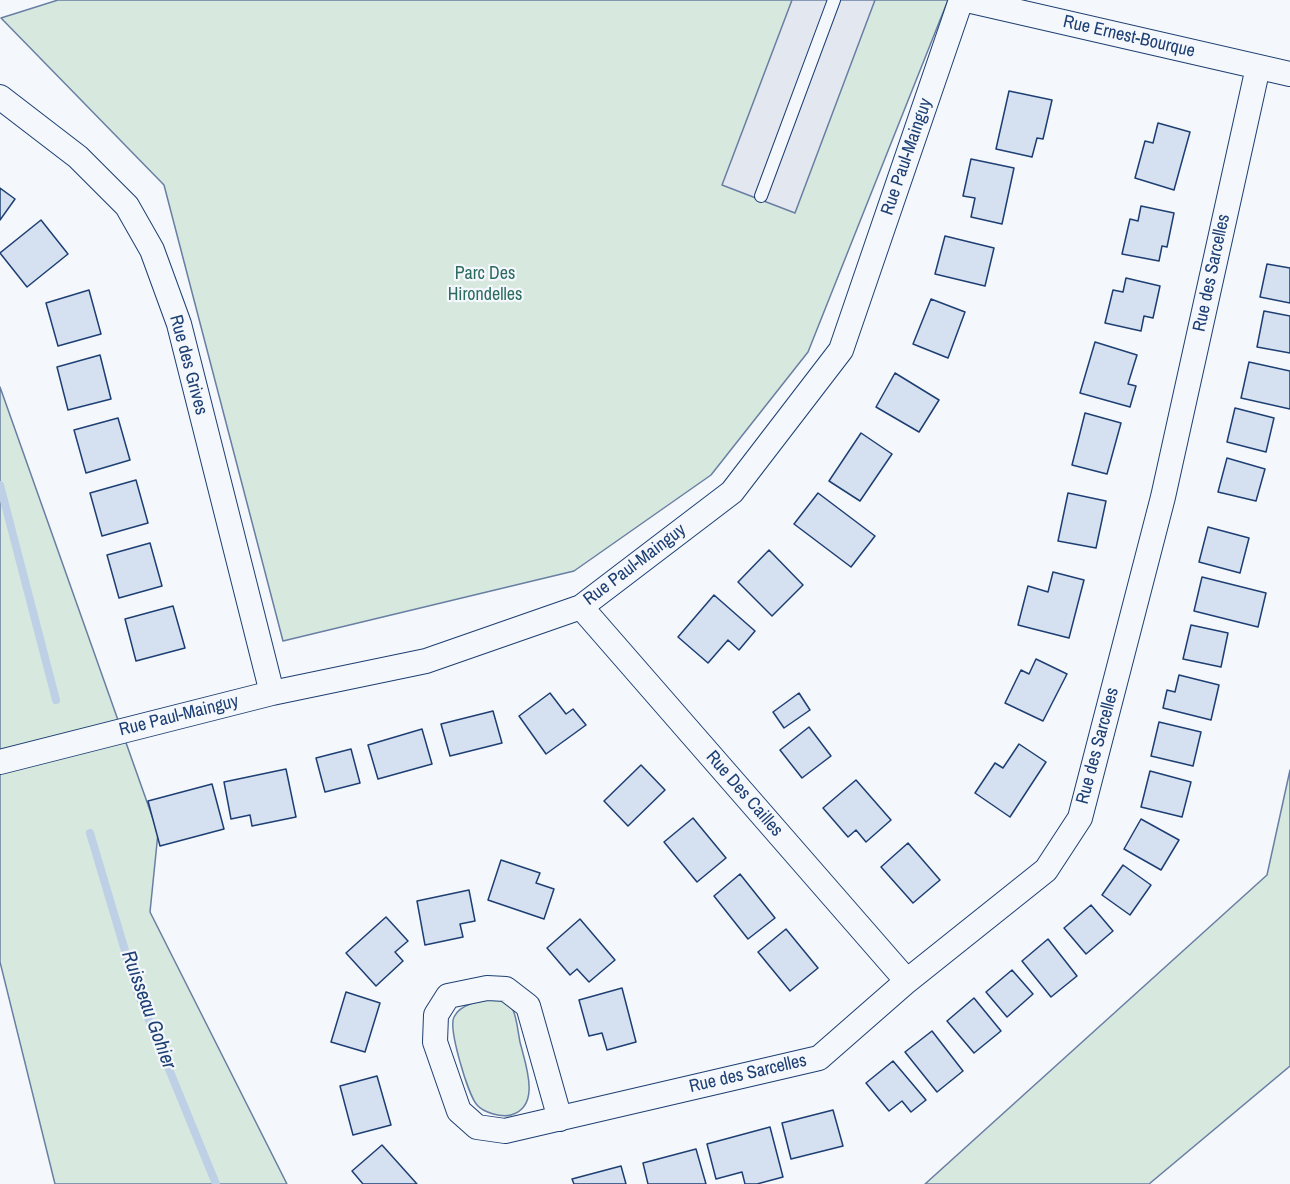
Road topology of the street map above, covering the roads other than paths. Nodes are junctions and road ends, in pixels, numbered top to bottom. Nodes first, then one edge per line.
1 (834, 0) edge
2 (961, 0) edge
3 (967, 0) edge
4 (1258, 67) junction
5 (1290, 74) edge
6 (0, 97) edge
7 (760, 196) dead end
8 (581, 607) junction
9 (272, 693) junction
10 (0, 762) edge
11 (907, 981) junction
12 (560, 1119) junction

1 - 7 lane
2 - 8 street, Rue Paul-Mainguy
3 - 4 street, Rue Ernest-Bourque
4 - 5 street, Rue Ernest-Bourque
4 - 11 street, Rue des Sarcelles
6 - 9 street, Rue des Grives
8 - 9 street, Rue Paul-Mainguy
8 - 11 street, Rue Des Cailles
9 - 10 street, Rue Paul-Mainguy
11 - 12 street, Rue des Sarcelles
12 - 12 street, Rue des Sarcelles

